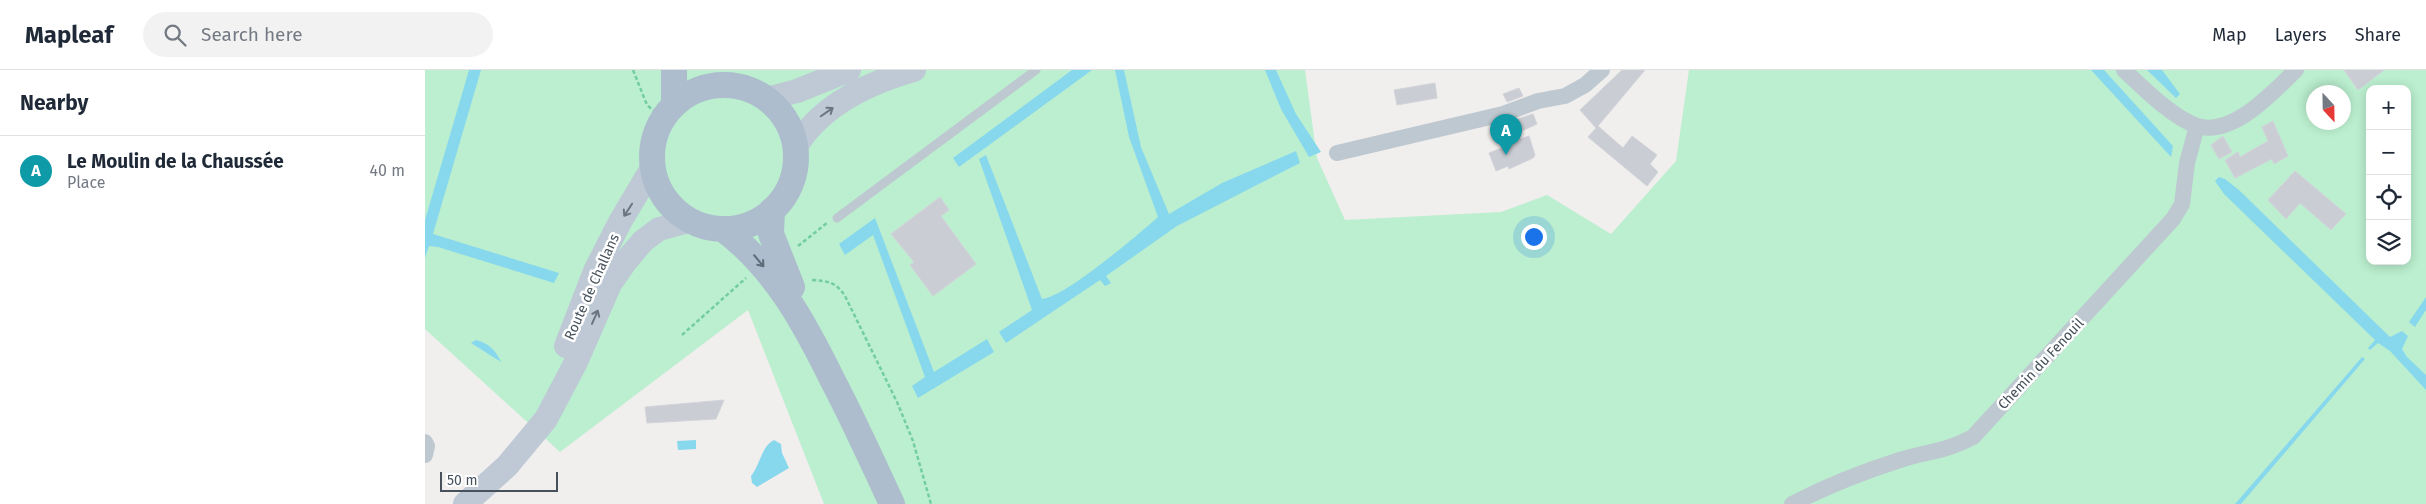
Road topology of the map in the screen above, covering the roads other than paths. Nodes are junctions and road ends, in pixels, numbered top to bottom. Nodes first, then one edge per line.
1 (674, 70) edge
2 (849, 70) edge
3 (914, 70) edge
4 (1036, 70) edge
5 (1602, 70) edge
6 (2124, 70) edge
7 (2296, 70) edge
8 (719, 78) edge
9 (766, 99) junction
10 (669, 111) junction
11 (2197, 126) junction
12 (795, 148) junction
13 (1337, 153) dead end
14 (652, 168) junction
15 (772, 210) junction
16 (837, 218) road end
17 (689, 221) junction
18 (723, 229) junction
19 (770, 261) junction
20 (569, 358) junction
21 (425, 442) edge
22 (425, 455) edge
23 (465, 504) edge
24 (892, 504) edge
25 (1792, 504) edge

1 - 10 main road
2 - 9 main road
12 -> 3 main road
4 - 16 lane
5 - 13 street
6 - 11 street
7 - 11 street
8 - 9 main road
8 - 10 main road
9 - 12 main road
10 - 14 main road
11 - 25 street, Chemin du Fenouil
12 - 15 main road
14 - 17 main road
14 -> 20 main road, Route de Challans
15 - 18 main road
15 - 19 main road
17 - 18 main road
20 -> 17 main road, Route de Challans
18 -> 19 main road
19 - 24 main road
20 - 23 main road
21 - 22 street

